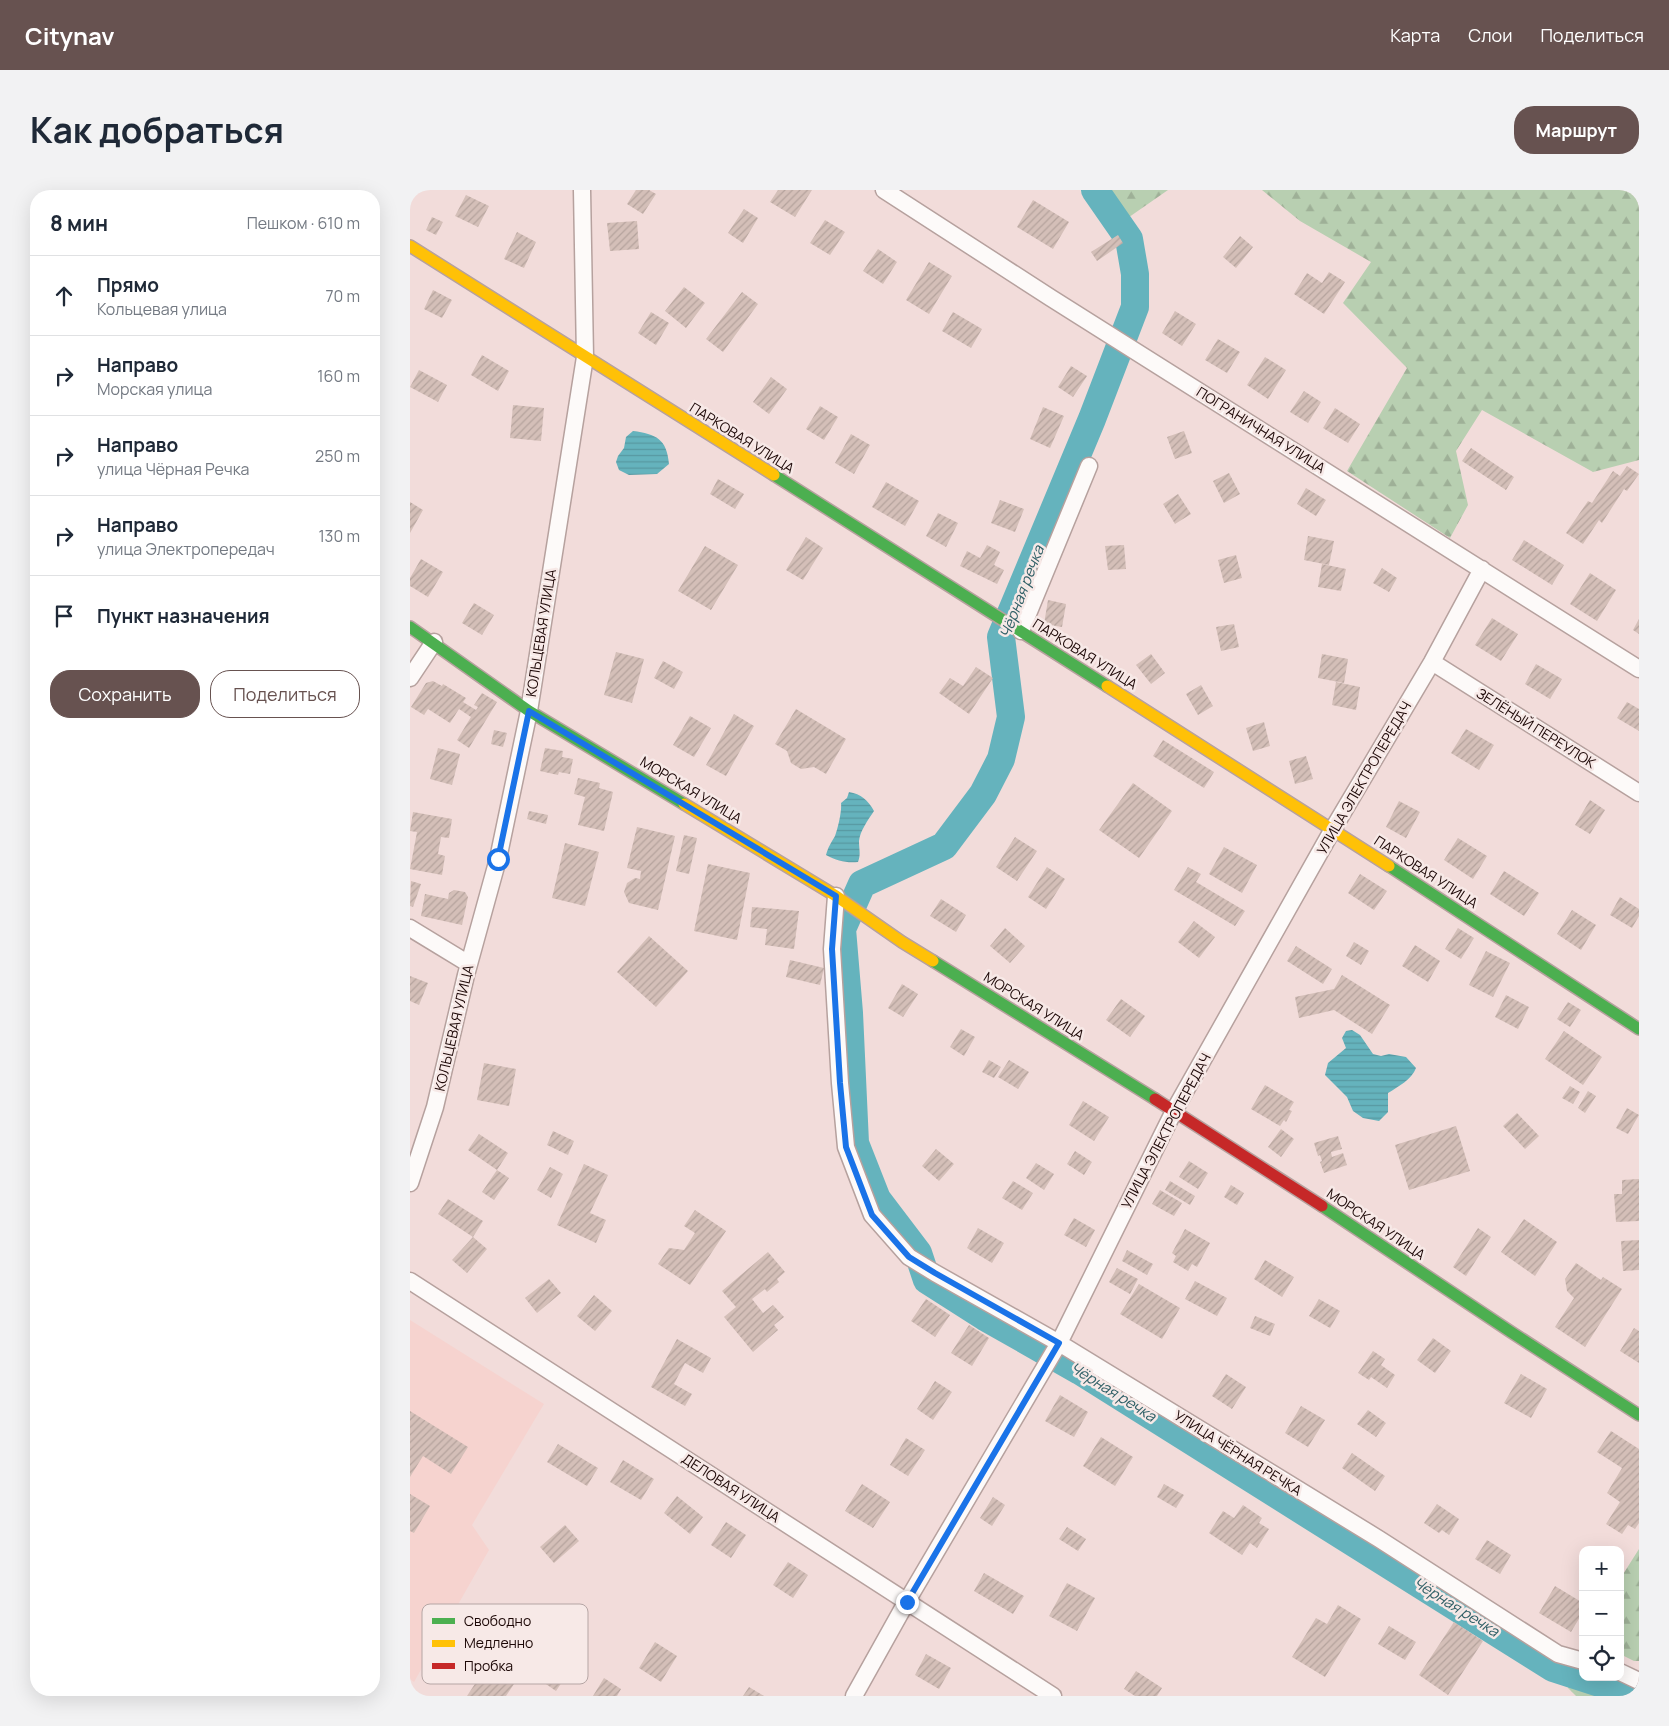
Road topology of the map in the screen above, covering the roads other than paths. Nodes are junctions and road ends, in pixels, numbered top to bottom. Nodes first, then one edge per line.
1 (582, 190) edge
2 (884, 190) edge
3 (410, 246) edge
4 (585, 357) junction
5 (1089, 466) dead end
6 (1482, 569) junction
7 (410, 627) edge
8 (1019, 629) junction
9 (434, 642) junction
10 (1432, 662) junction
11 (1639, 669) edge
12 (410, 678) edge
13 (529, 711) junction
14 (1639, 794) edge
15 (1333, 830) junction
16 (838, 898) junction
17 (410, 928) edge
18 (469, 964) junction
19 (1639, 1029) edge
20 (1174, 1111) junction
21 (410, 1183) edge
22 (410, 1281) edge
23 (1059, 1343) junction
24 (1639, 1415) edge
25 (907, 1602) junction
26 (1579, 1660) edge
27 (1624, 1674) edge
28 (1639, 1681) edge
29 (854, 1696) edge
30 (1053, 1696) edge

1 - 4 street, КОЛЬЦЕВАЯ УЛИЦА
2 - 6 street, ПОГРАНИЧНАЯ УЛИЦА
3 - 4 street, ПАРКОВАЯ УЛИЦА
4 - 8 street, ПАРКОВАЯ УЛИЦА
4 - 13 street, КОЛЬЦЕВАЯ УЛИЦА
5 - 8 street
6 - 10 street, УЛИЦА ЭЛЕКТРОПЕРЕДАЧ
6 - 11 street, ПОГРАНИЧНАЯ УЛИЦА
7 - 9 street, МОРСКАЯ УЛИЦА
8 - 15 street, ПАРКОВАЯ УЛИЦА
9 - 12 street
9 - 13 street, МОРСКАЯ УЛИЦА
10 - 14 street, ЗЕЛЁНЫЙ ПЕРЕУЛОК
10 - 15 street, УЛИЦА ЭЛЕКТРОПЕРЕДАЧ
13 - 16 street, МОРСКАЯ УЛИЦА
13 - 18 street, КОЛЬЦЕВАЯ УЛИЦА
15 - 19 street, ПАРКОВАЯ УЛИЦА
15 - 20 street, УЛИЦА ЭЛЕКТРОПЕРЕДАЧ
16 - 20 street, МОРСКАЯ УЛИЦА
16 - 23 street, УЛИЦА ЧЁРНАЯ РЕЧКА
17 - 18 street
18 - 21 street, КОЛЬЦЕВАЯ УЛИЦА
20 - 23 street, УЛИЦА ЭЛЕКТРОПЕРЕДАЧ
20 - 24 street, МОРСКАЯ УЛИЦА
22 - 25 street, ДЕЛОВАЯ УЛИЦА
23 - 25 street, УЛИЦА ЭЛЕКТРОПЕРЕДАЧ
23 - 26 street, УЛИЦА ЧЁРНАЯ РЕЧКА
25 - 29 street, УЛИЦА ЭЛЕКТРОПЕРЕДАЧ
25 - 30 street, ДЕЛОВАЯ УЛИЦА
27 - 28 street

